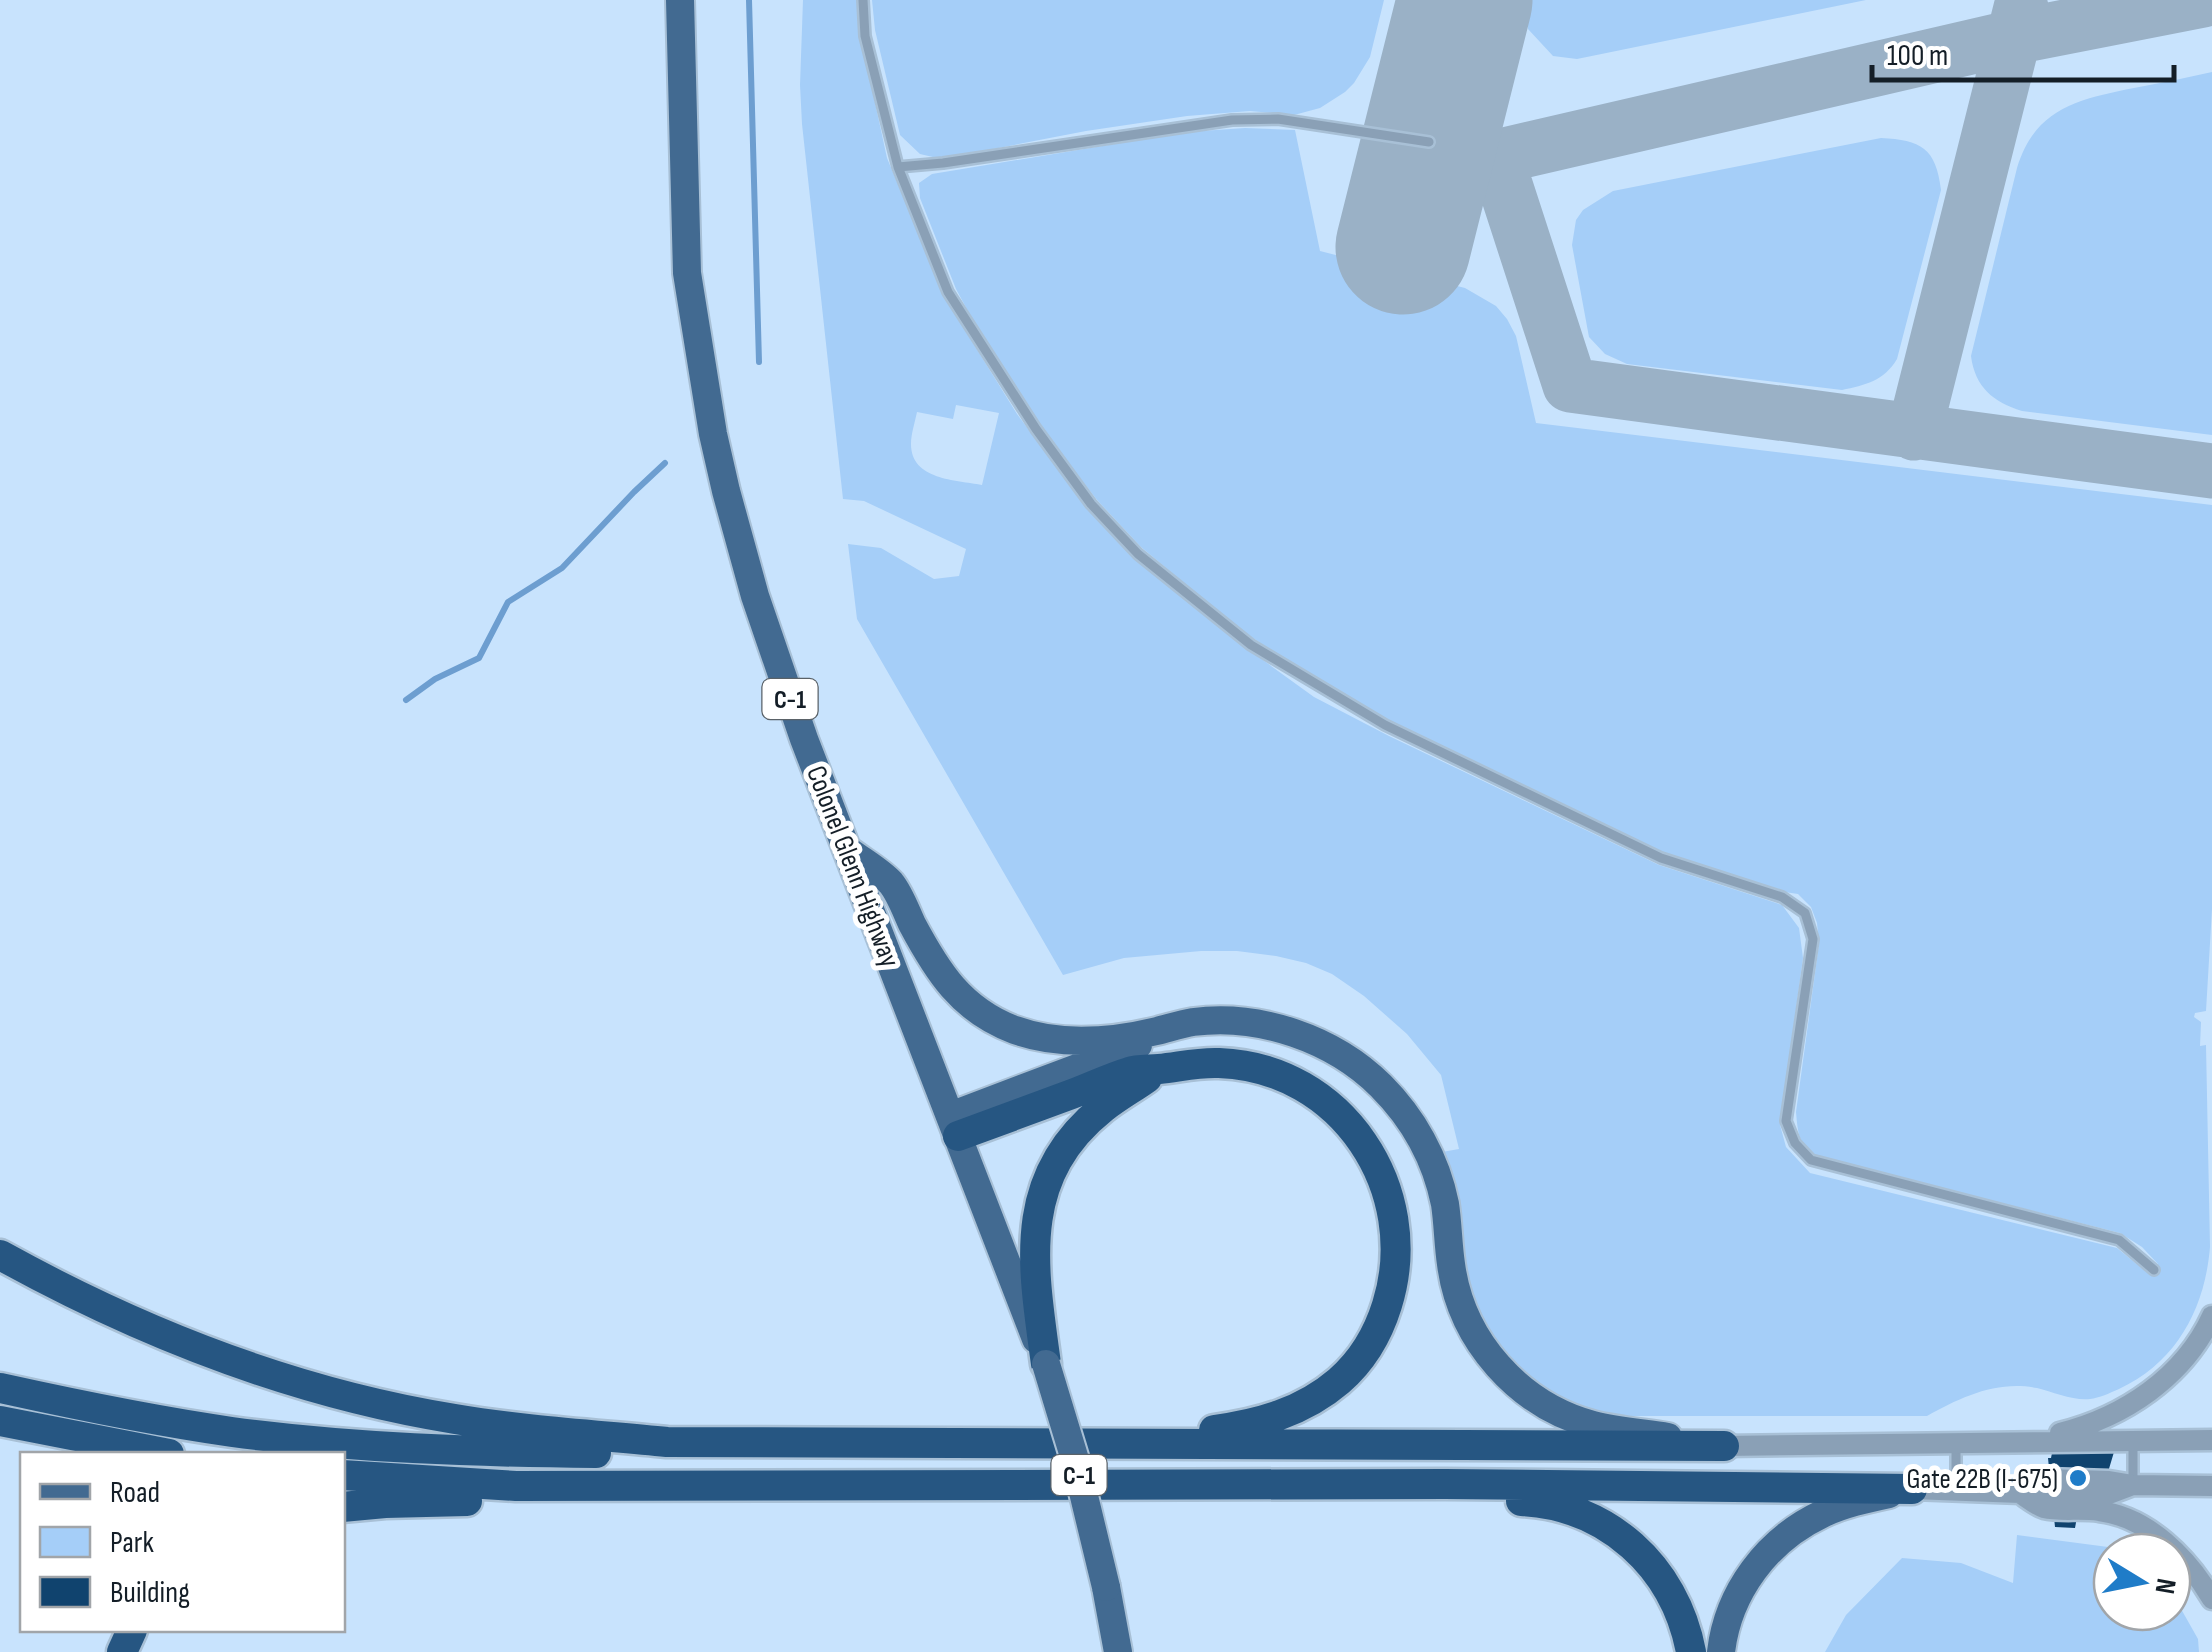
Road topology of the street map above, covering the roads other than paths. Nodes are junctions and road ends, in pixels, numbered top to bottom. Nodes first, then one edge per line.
1 (680, 0) edge
2 (863, 0) edge
3 (1429, 142) dead end
4 (898, 167) junction
5 (849, 851) junction
6 (1154, 1031) junction
7 (1159, 1069) junction
8 (954, 1126) junction
9 (0, 1255) edge
10 (2154, 1270) dead end
11 (2212, 1316) edge
12 (1046, 1364) junction
13 (0, 1388) edge
14 (0, 1421) edge
15 (2133, 1439) junction
16 (2212, 1440) edge
17 (2017, 1441) junction
18 (667, 1442) junction
19 (1156, 1444) junction
20 (1956, 1445) junction
21 (1724, 1446) junction
22 (160, 1452) edge
23 (345, 1475) edge
24 (1444, 1484) junction
25 (2133, 1485) junction
26 (516, 1486) junction
27 (2212, 1486) edge
28 (1912, 1489) junction
29 (1956, 1490) junction
30 (2018, 1492) junction
31 (2104, 1496) junction
32 (345, 1507) edge
33 (2136, 1522) junction
34 (2212, 1599) edge
35 (1118, 1652) edge
36 (1691, 1652) edge
37 (1720, 1652) edge

1 - 5 main road, Colonel Glenn Highway / C-1
2 - 4 lane
3 - 4 lane
4 - 10 lane
5 - 6 main road
5 - 8 main road, Colonel Glenn Highway / C-1
6 - 8 main road
6 - 21 main road
7 - 8 highway
7 - 12 highway
7 - 19 highway
8 - 12 main road, Colonel Glenn Highway / C-1
9 - 18 highway
11 - 17 street
12 - 35 main road, Colonel Glenn Highway / C-1, bridge
13 - 18 highway
14 - 22 highway
15 - 16 street
15 - 17 street
15 - 25 lane
17 - 20 street
18 - 19 highway
19 - 21 highway
20 - 21 street
20 - 29 lane
23 - 26 highway
24 - 26 highway
24 - 28 highway
24 - 36 highway
25 - 27 street
25 - 30 street
25 - 31 street
26 - 32 highway
28 - 29 street
28 - 37 main road
29 - 30 street
30 - 31 street
30 - 33 street
31 - 33 street
33 - 34 street

